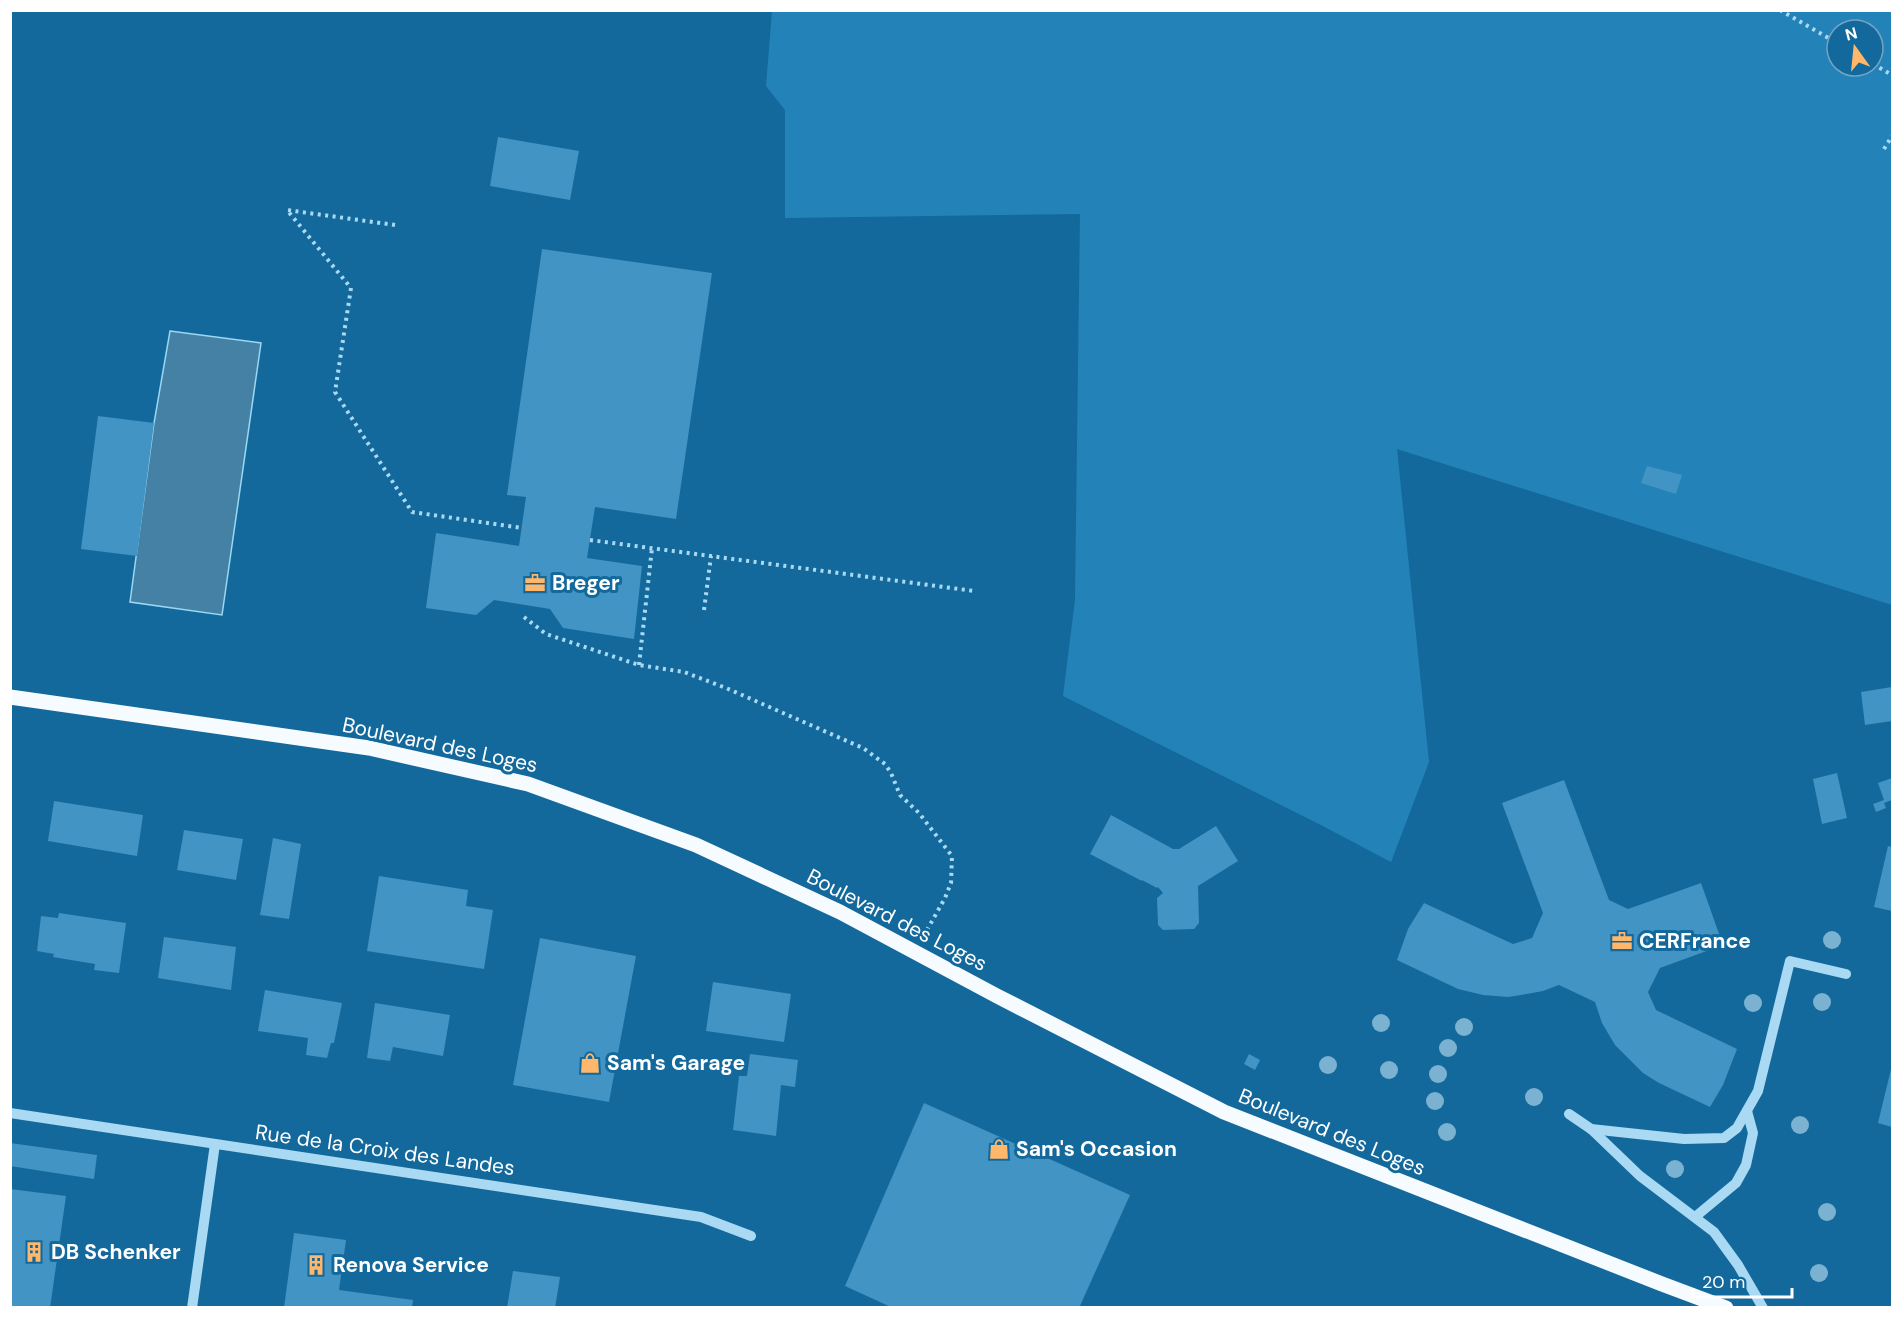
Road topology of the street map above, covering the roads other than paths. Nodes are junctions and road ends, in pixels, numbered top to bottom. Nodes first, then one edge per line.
1 (10, 697) edge
2 (1846, 974) dead end
3 (1747, 1111) junction
4 (10, 1113) edge
5 (1569, 1114) dead end
6 (1591, 1129) junction
7 (215, 1144) junction
8 (1695, 1217) junction
9 (751, 1236) dead end
10 (192, 1308) edge
11 (1726, 1308) edge
12 (1763, 1308) edge

1 - 11 main road, Boulevard des Loges
2 - 3 street
3 - 6 street
3 - 8 street
4 - 7 street, Rue de la Croix des Landes
5 - 6 street
6 - 8 street
7 - 9 street, Rue de la Croix des Landes
7 - 10 street
8 - 12 street

